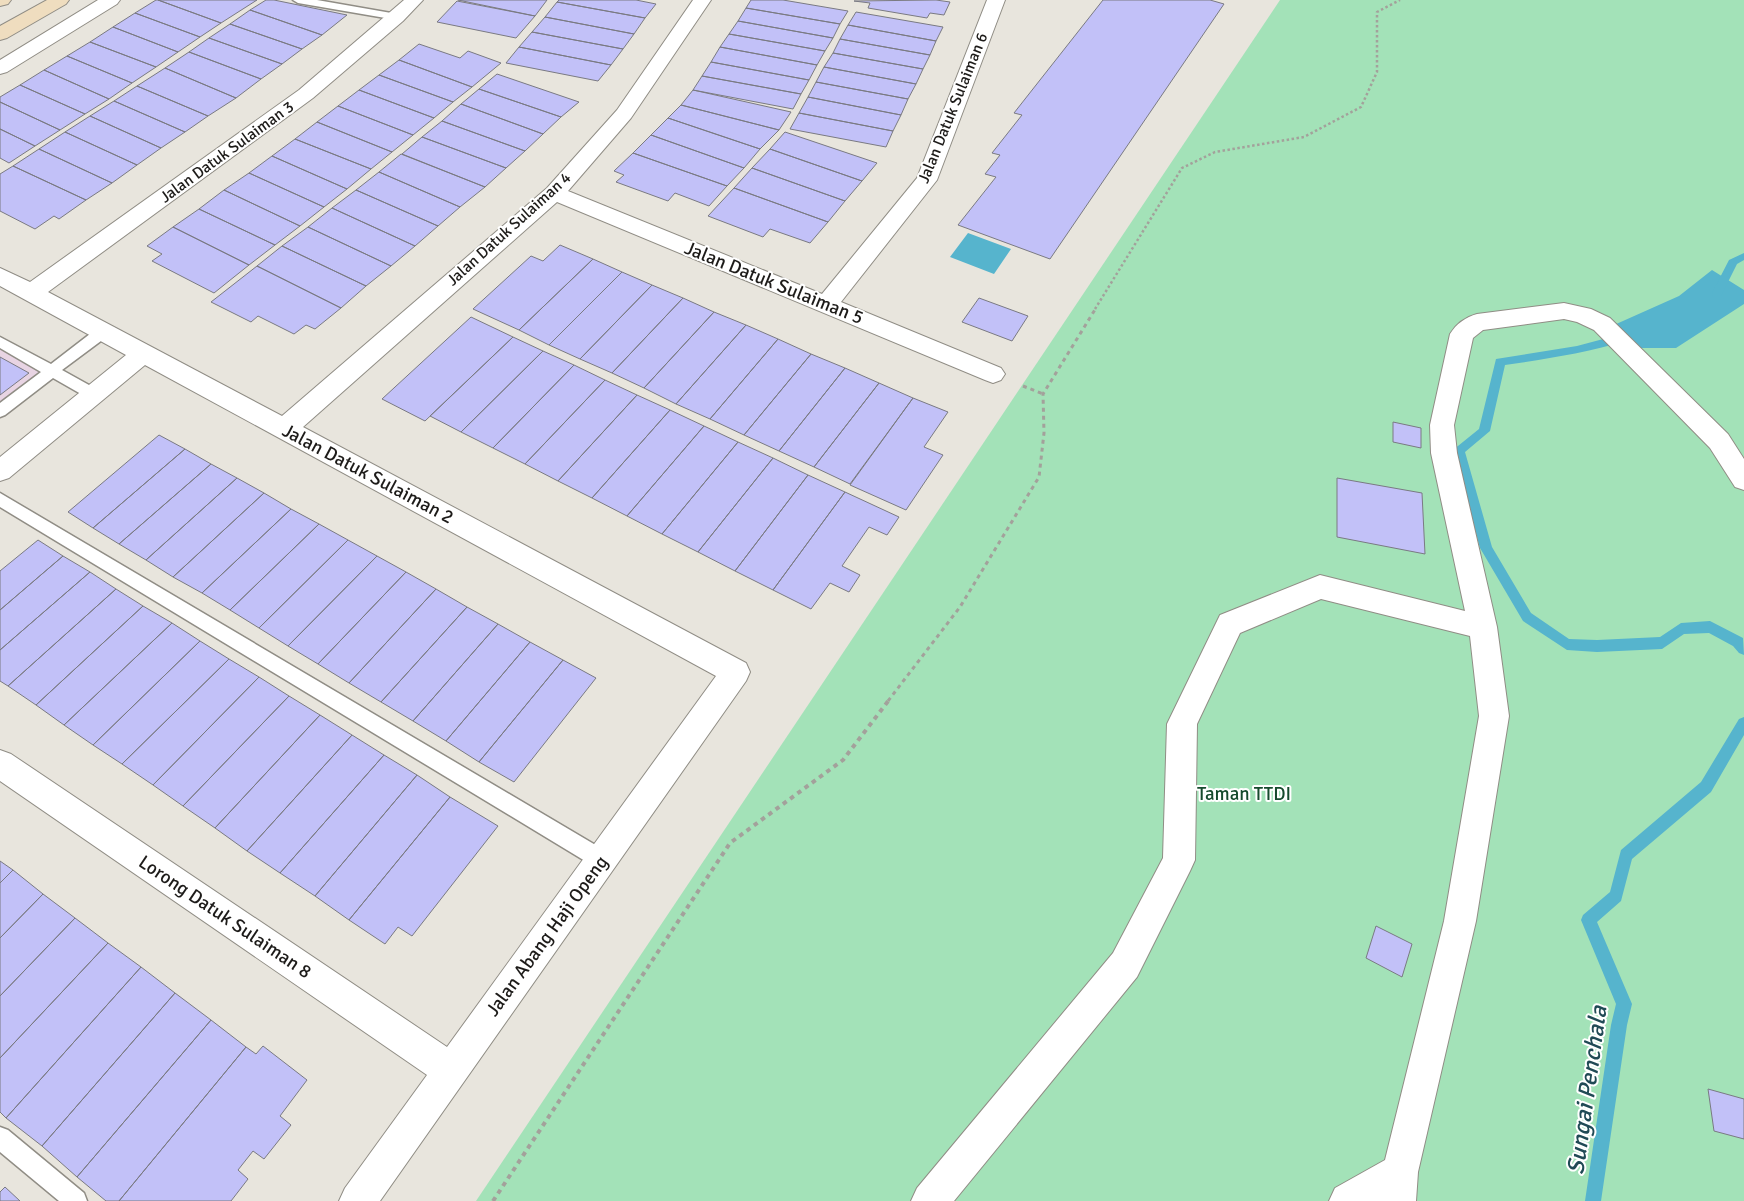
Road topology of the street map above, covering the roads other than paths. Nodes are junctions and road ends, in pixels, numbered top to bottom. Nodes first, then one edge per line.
1 (60, 0) edge
2 (111, 0) edge
3 (298, 0) edge
4 (414, 0) edge
5 (702, 0) edge
6 (996, 0) edge
7 (397, 18) junction
8 (0, 34) edge
9 (0, 68) edge
10 (554, 193) junction
11 (0, 276) edge
12 (32, 293) junction
13 (826, 305) junction
14 (104, 332) junction
15 (0, 342) edge
16 (144, 353) junction
17 (52, 371) junction
18 (993, 374) dead end
19 (93, 394) junction
20 (0, 411) edge
21 (284, 429) junction
22 (0, 471) edge
23 (1744, 480) edge
24 (0, 499) edge
25 (1483, 627) junction
26 (736, 672) joint
27 (0, 764) edge
28 (602, 860) junction
29 (451, 1071) junction
30 (0, 1138) edge
31 (1399, 1186) edge
32 (76, 1201) edge
33 (358, 1201) edge
34 (930, 1201) edge
35 (1348, 1201) edge

1 - 8 main road
2 - 9 street
3 - 7 lane
4 - 7 street, Jalan Datuk Sulaiman 3
5 - 10 street, Jalan Datuk Sulaiman 4
6 - 13 street, Jalan Datuk Sulaiman 6
7 - 12 street, Jalan Datuk Sulaiman 3
10 - 13 street, Jalan Datuk Sulaiman 5
10 - 21 street, Jalan Datuk Sulaiman 4
11 - 12 street, Jalan Datuk Sulaiman 2
12 - 14 street, Jalan Datuk Sulaiman 2
13 - 18 street, Jalan Datuk Sulaiman 5
14 - 16 street, Jalan Datuk Sulaiman 2
14 - 17 lane
15 - 17 lane
16 - 19 street
16 - 21 street, Jalan Datuk Sulaiman 2
17 - 19 lane
17 - 20 lane
19 - 22 street
21 - 26 street, Jalan Datuk Sulaiman 2
23 - 25 street
24 - 28 lane
25 - 31 street
25 - 34 street
26 - 28 street, Jalan Abang Haji Openg
27 - 29 street, Lorong Datuk Sulaiman 8
28 - 29 street, Jalan Abang Haji Openg
29 - 33 street, Jalan Abang Haji Openg
30 - 32 lane
31 - 35 street

